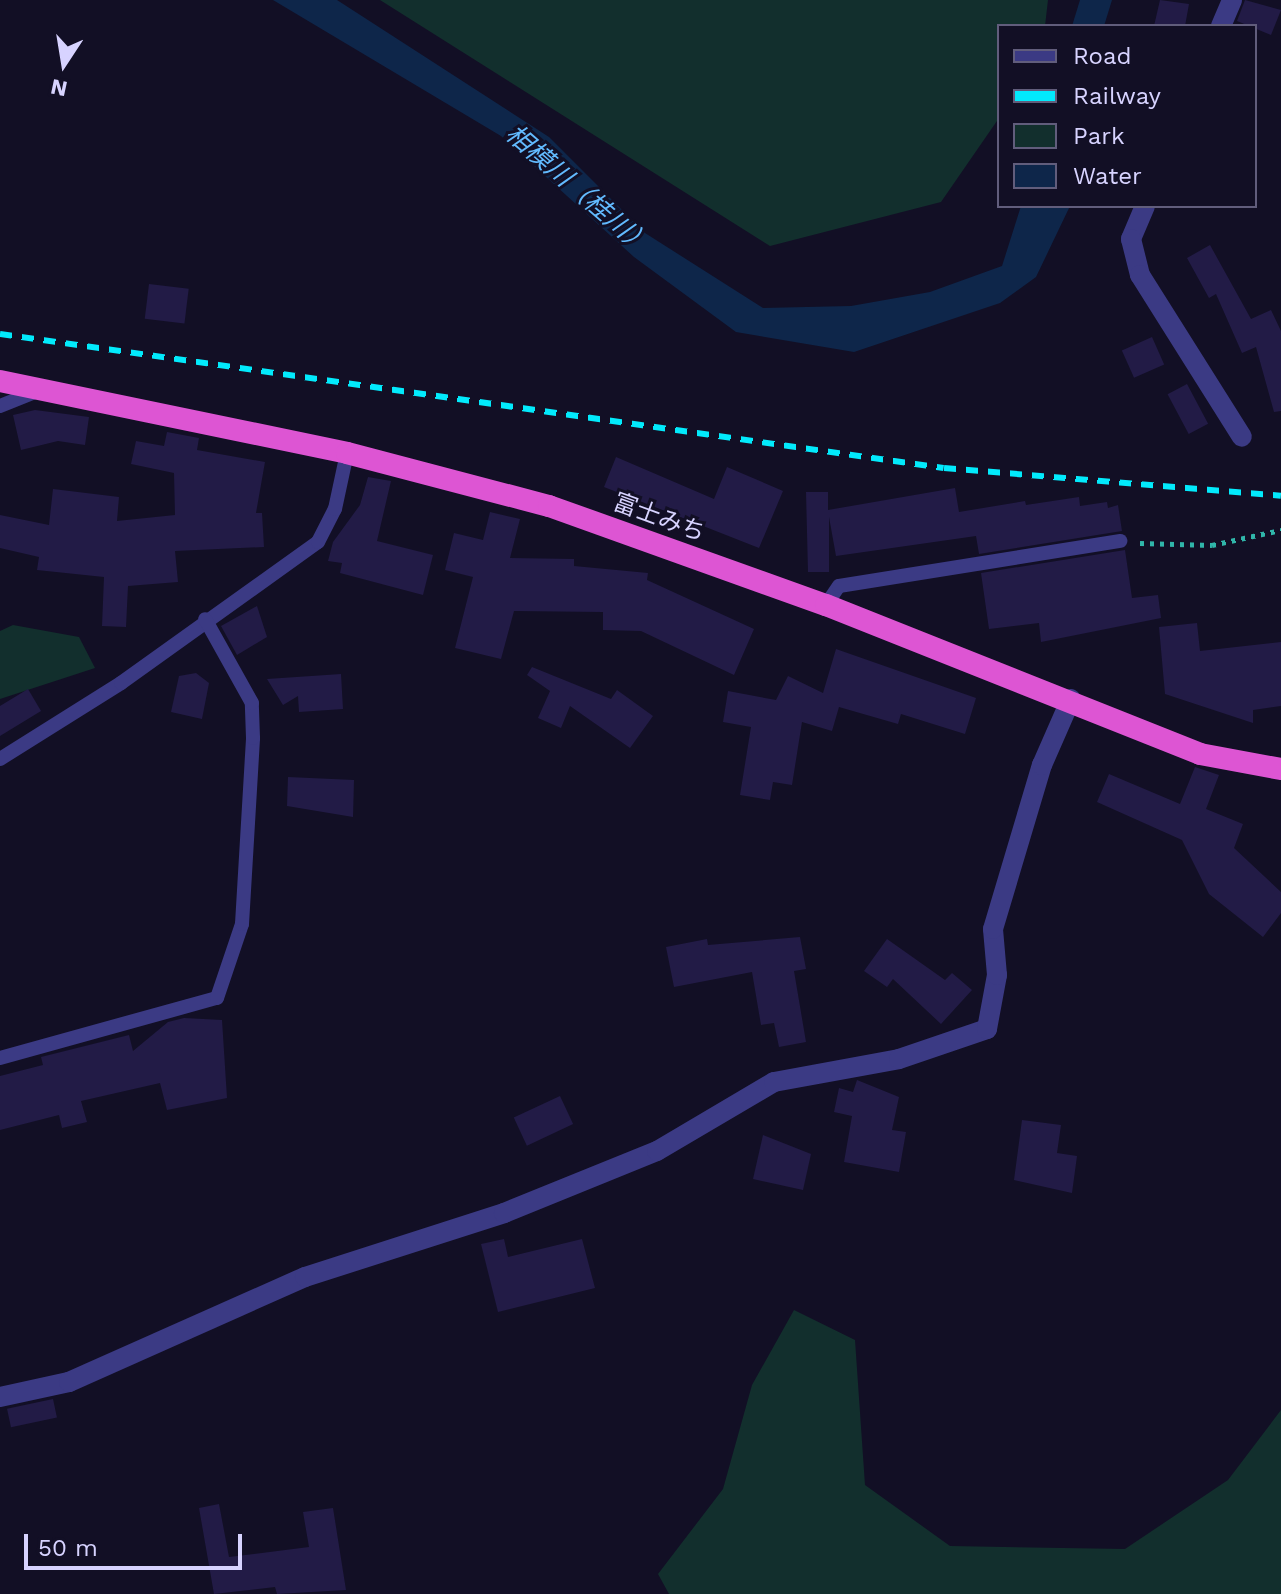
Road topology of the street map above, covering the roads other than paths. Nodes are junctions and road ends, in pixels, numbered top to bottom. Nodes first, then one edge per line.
1 (1232, 0) edge
2 (1222, 24) edge
3 (1144, 208) edge
4 (0, 381) edge
5 (45, 389) junction
6 (0, 406) edge
7 (1242, 437) dead end
8 (347, 453) junction
9 (1120, 541) road end
10 (826, 605) junction
11 (205, 619) junction
12 (1071, 699) junction
13 (0, 759) edge
14 (1281, 769) edge
15 (0, 1058) edge
16 (0, 1397) edge

1 - 2 street
3 - 7 street
4 - 5 highway, 富士みち
5 - 6 lane
5 - 8 highway, 富士みち
8 - 10 highway, 富士みち
8 - 11 lane
9 - 10 lane
10 - 12 highway, 富士みち
11 - 13 lane
11 - 15 lane
12 - 14 highway, 富士みち
12 - 16 street

